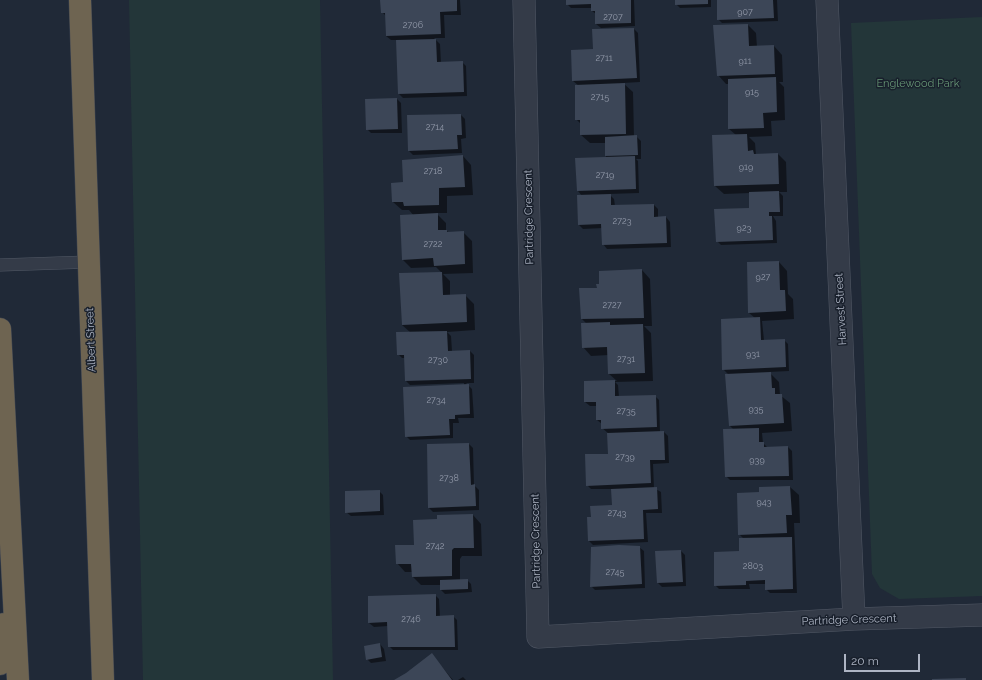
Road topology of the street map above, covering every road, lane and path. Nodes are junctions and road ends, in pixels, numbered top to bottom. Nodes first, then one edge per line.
1 (80, 0) edge
2 (524, 0) edge
3 (827, 0) edge
4 (88, 262) junction
5 (0, 265) edge
6 (0, 329) edge
7 (11, 549) junction
8 (982, 616) edge
9 (854, 619) junction
10 (0, 664) edge
11 (18, 680) edge
12 (103, 680) edge

1 - 4 highway, Albert Street
2 - 9 street, Partridge Crescent
3 - 9 street, Harvest Street
4 - 5 lane
4 - 12 highway, Albert Street
6 - 7 highway
7 - 10 highway
7 - 11 highway
8 - 9 street, Partridge Crescent

